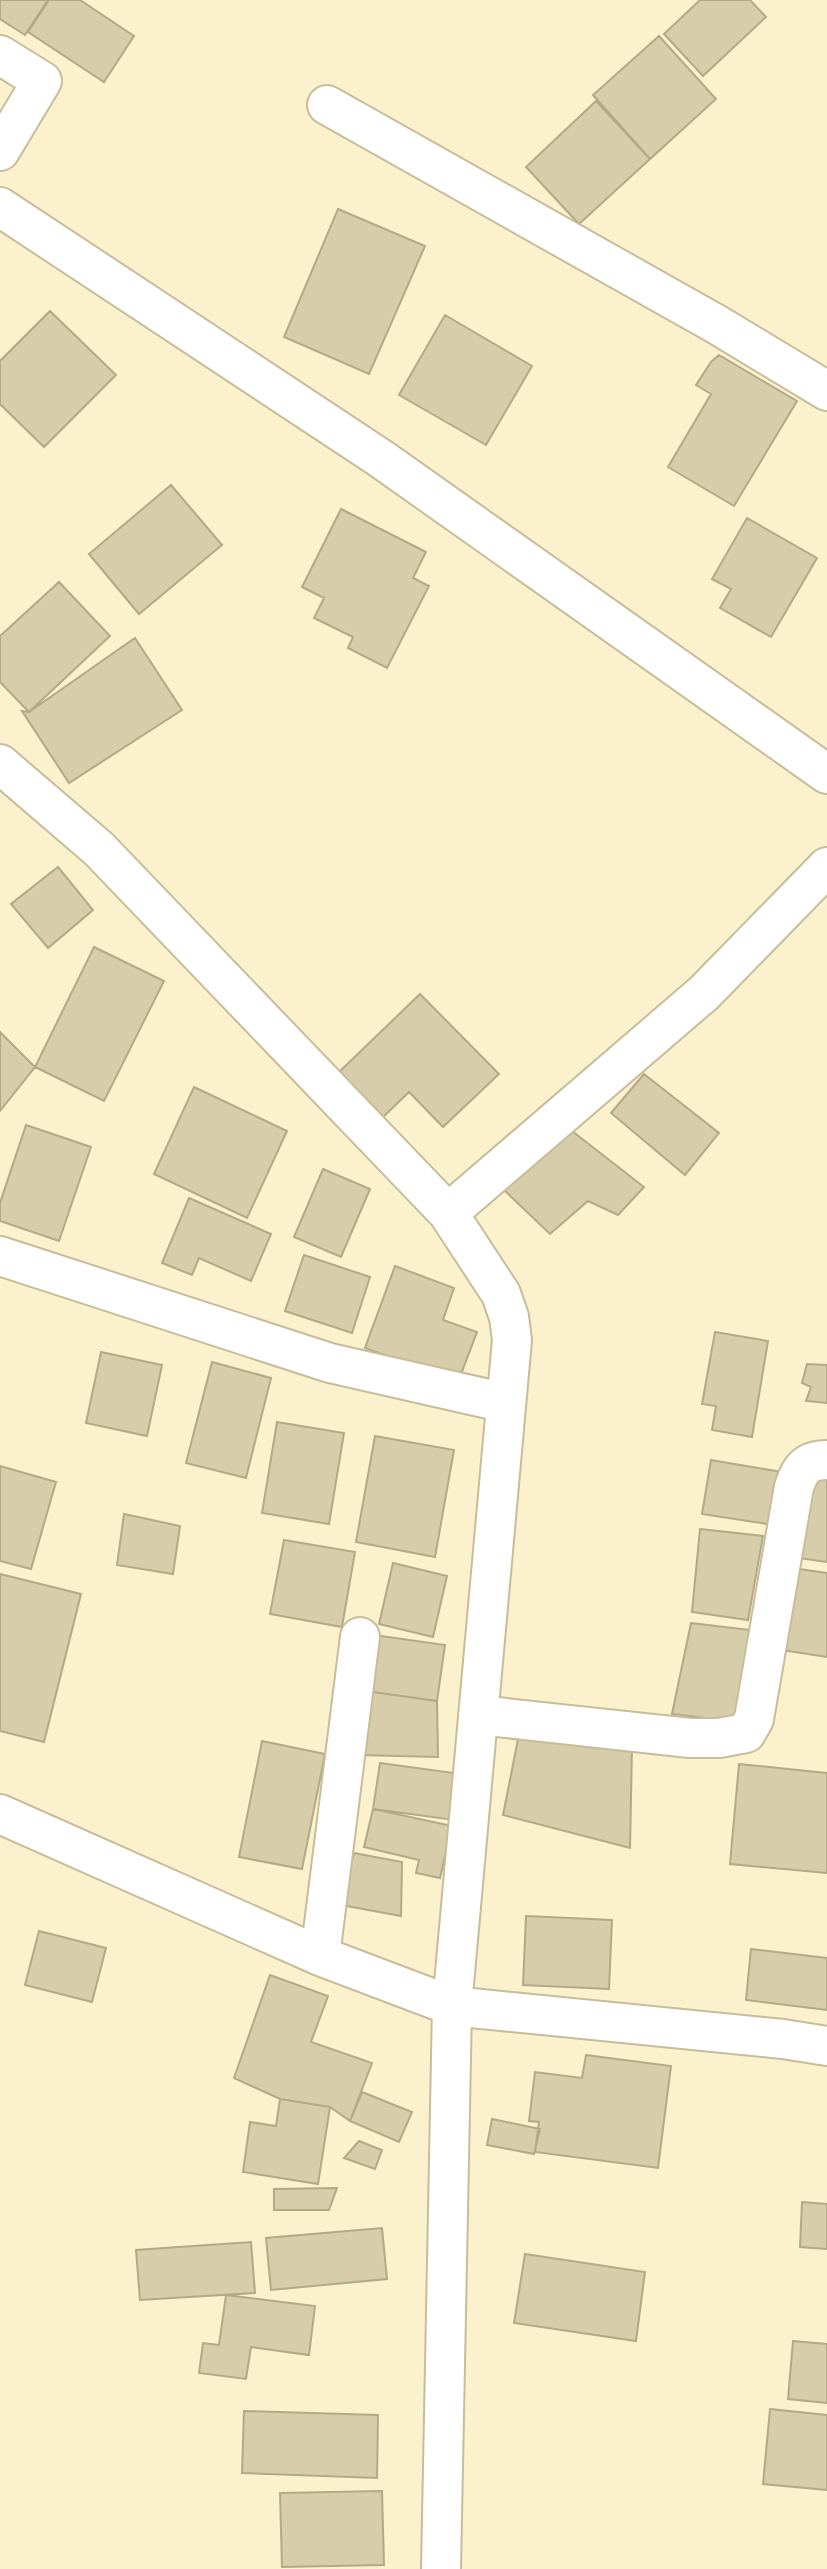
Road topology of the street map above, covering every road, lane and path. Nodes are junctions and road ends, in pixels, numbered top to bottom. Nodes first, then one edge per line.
1 (0, 55) edge
2 (327, 105) dead end
3 (0, 151) edge
4 (0, 207) edge
5 (827, 391) edge
6 (0, 764) edge
7 (827, 774) edge
8 (827, 867) edge
9 (448, 1213) junction
10 (0, 1256) edge
11 (506, 1403) junction
12 (827, 1460) edge
13 (360, 1637) dead end
14 (478, 1715) junction
15 (0, 1814) edge
16 (320, 1956) junction
17 (452, 2006) junction
18 (827, 2046) edge
19 (441, 2569) edge

1 - 3 street
2 - 5 street
4 - 7 street
6 - 9 street
8 - 9 street
9 - 11 street
10 - 11 street
11 - 14 street
12 - 14 street
13 - 16 street
14 - 17 street
15 - 16 street
16 - 17 street
17 - 18 street
17 - 19 street

